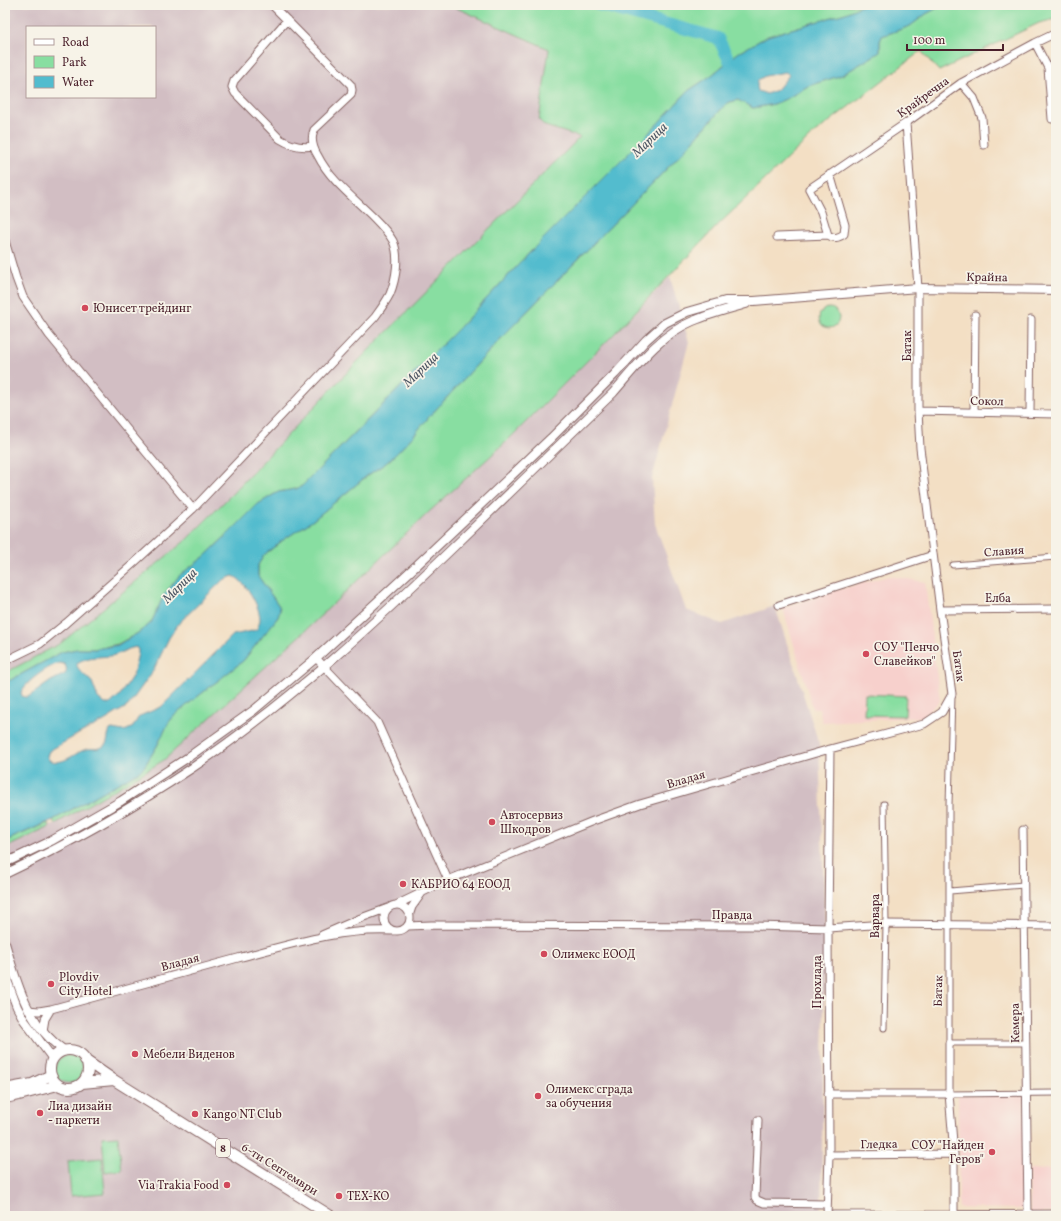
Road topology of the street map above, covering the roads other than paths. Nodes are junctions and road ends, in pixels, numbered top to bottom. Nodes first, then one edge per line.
1 (272, 5) edge
2 (287, 20) junction
3 (1056, 33) edge
4 (1035, 43) junction
5 (961, 83) junction
6 (1052, 119) dead end
7 (906, 123) junction
8 (984, 145) dead end
9 (313, 146) junction
10 (830, 174) junction
11 (828, 235) junction
12 (777, 238) dead end
13 (5, 241) edge
14 (918, 288) junction
15 (1056, 290) edge
16 (754, 301) junction
17 (974, 316) dead end
18 (1031, 320) dead end
19 (918, 412) junction
20 (974, 412) junction
21 (1030, 413) junction
22 (1056, 414) edge
23 (193, 509) junction
24 (933, 556) junction
25 (1056, 557) edge
26 (953, 565) dead end
27 (779, 604) dead end
28 (1056, 609) edge
29 (940, 610) junction
30 (316, 658) junction
31 (5, 661) edge
32 (324, 667) junction
33 (952, 694) junction
34 (830, 749) junction
35 (884, 804) dead end
36 (1023, 830) dead end
37 (5, 863) edge
38 (5, 874) edge
39 (448, 880) junction
40 (1024, 885) junction
41 (950, 891) junction
42 (422, 893) junction
43 (396, 905) junction
44 (388, 908) junction
45 (410, 913) junction
46 (886, 924) junction
47 (950, 925) junction
48 (408, 926) junction
49 (1025, 926) junction
50 (1056, 926) edge
51 (828, 928) junction
52 (393, 931) junction
53 (315, 938) junction
54 (5, 943) edge
55 (5, 975) edge
56 (28, 1010) junction
57 (51, 1010) junction
58 (884, 1028) dead end
59 (43, 1031) junction
60 (949, 1043) junction
61 (1026, 1043) junction
62 (65, 1051) junction
63 (53, 1059) junction
64 (85, 1060) junction
65 (51, 1075) junction
66 (114, 1080) junction
67 (82, 1083) junction
68 (58, 1085) junction
69 (5, 1089) edge
70 (1027, 1093) junction
71 (1056, 1093) edge
72 (828, 1094) junction
73 (949, 1094) junction
74 (5, 1098) edge
75 (758, 1120) dead end
76 (954, 1154) junction
77 (828, 1156) junction
78 (827, 1204) junction
79 (1056, 1214) edge
80 (954, 1215) junction
81 (1028, 1215) edge
82 (331, 1216) edge
83 (827, 1216) edge
84 (890, 1216) edge

1 - 2 street
2 - 9 street
2 - 9 street
3 - 4 street, Крайречна
4 - 5 street, Крайречна
4 - 6 street
5 - 7 street, Крайречна
5 - 8 street
7 - 10 street, Крайречна
7 - 14 street, Батак
9 - 23 street
10 - 11 street, Крайречна
10 - 11 street
11 - 12 street
13 - 23 street
14 - 15 street, Крайна
14 - 16 street
14 - 19 street, Батак
16 - 30 street
16 - 32 street
17 - 20 street
18 - 21 street
19 - 20 street, Сокол
19 - 24 street, Батак
20 - 21 street, Сокол
21 - 22 street, Сокол
23 - 31 street
24 - 27 street
24 - 29 street, Батак
25 - 26 street, Славия
28 - 29 street, Елба
29 - 33 street, Батак
30 - 32 street
30 - 37 street
32 - 38 street
32 - 39 street
33 - 34 street, Владая
33 - 41 street, Батак
34 - 39 street, Владая
34 - 51 street, Прохлада
35 - 46 street, Варвара
36 - 40 street, Кемера
39 - 42 street, Владая
40 - 41 street
40 - 49 street, Кемера
41 - 47 street, Батак
42 - 43 street, Владая
42 - 45 street
43 - 44 street, Владая
43 - 45 street
44 - 52 street
44 - 53 street, Владая
45 - 48 street
46 - 47 street, Правда
46 - 51 street, Правда
46 - 58 street, Варвара
47 - 49 street, Правда
47 - 60 street, Батак
48 - 51 street, Правда
48 - 52 street, Владая
49 - 50 street, Правда
49 - 61 street, Кемера
51 - 72 street, Прохлада
52 - 53 street, Владая
53 - 57 street, Владая
54 - 56 street
55 - 63 street
56 - 57 street, Владая
56 - 59 street
57 - 59 street
59 - 62 street
60 - 61 street
60 - 73 street, Батак
61 - 70 street, Кемера
62 - 63 main road
62 - 64 main road, 8
63 - 65 main road
64 - 66 main road, 6-ти Септември / 8
64 - 67 main road
65 - 68 main road
65 - 69 main road
66 - 67 main road
66 - 82 main road, 6-ти Септември / 8
67 - 68 main road
68 - 74 main road
70 - 71 street
70 - 73 street
70 - 81 street, Кемера
72 - 73 street
72 - 77 street, Прохлада
73 - 76 street, Батак
75 - 78 street
76 - 77 street, Гледка
76 - 80 street, Батак
77 - 78 street, Прохлада
78 - 83 street, Прохлада
79 - 81 street
80 - 81 street
80 - 84 street
83 - 84 street

